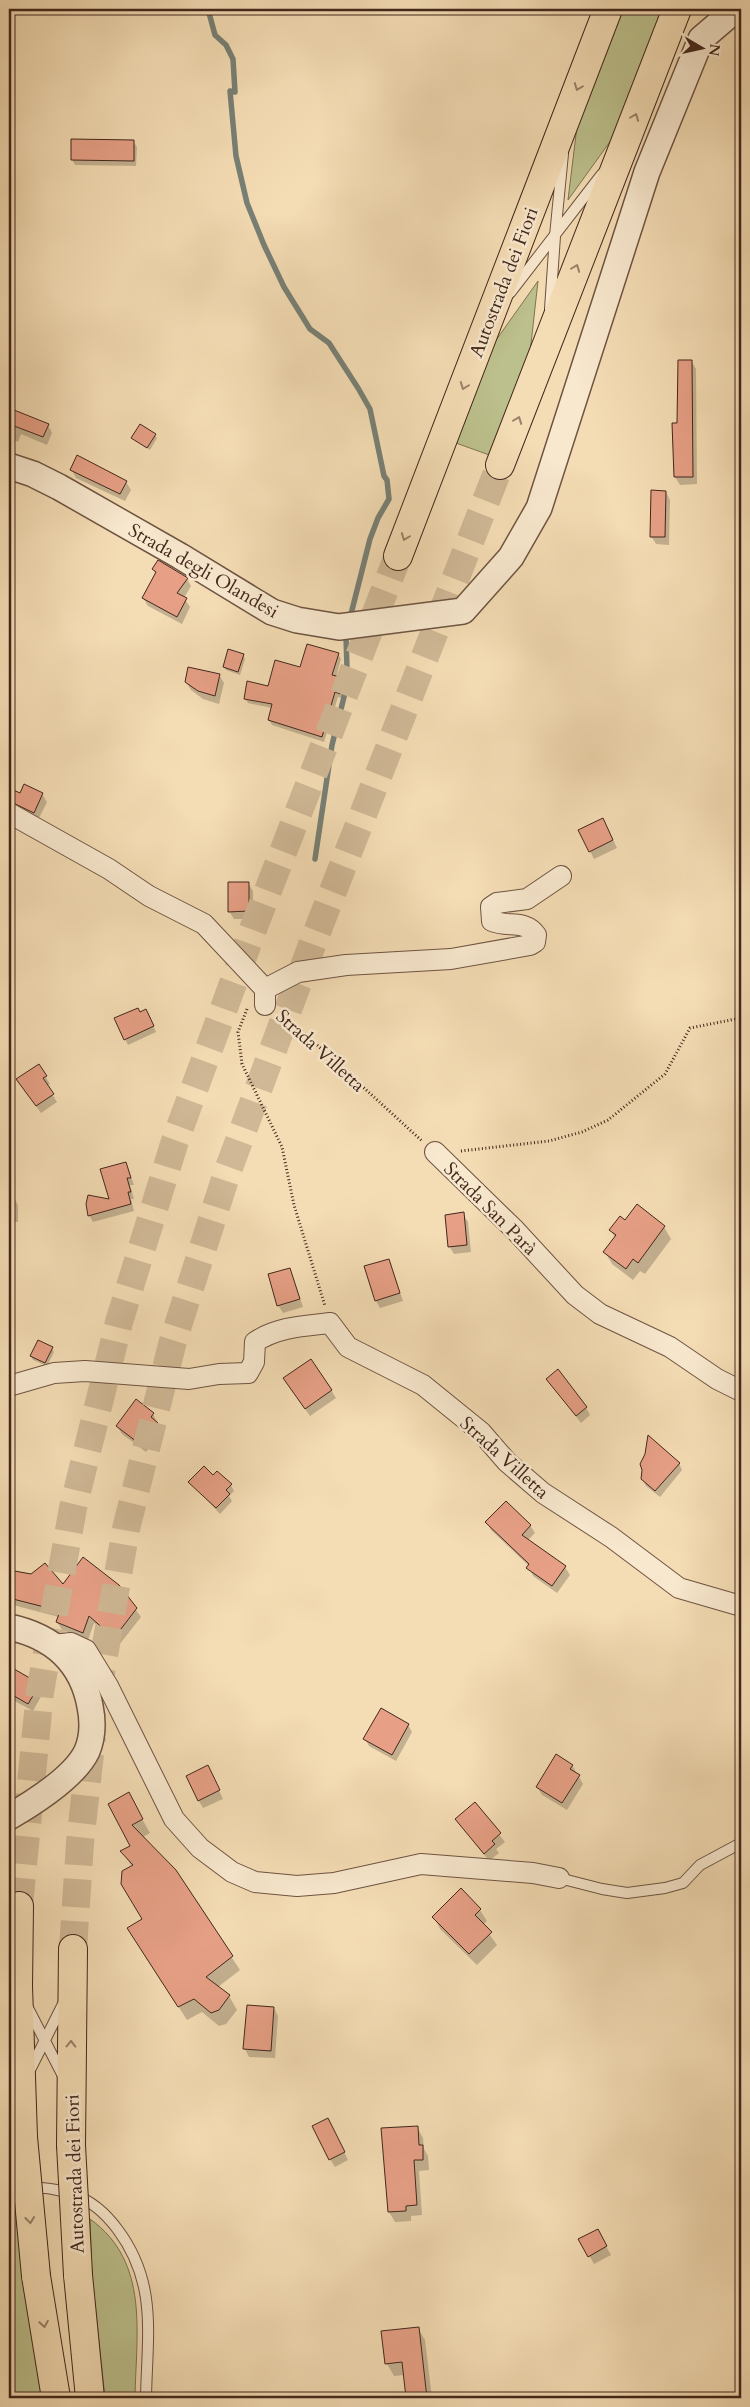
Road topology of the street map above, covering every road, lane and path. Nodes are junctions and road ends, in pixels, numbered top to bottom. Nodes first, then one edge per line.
1 (608, 9) edge
2 (741, 9) edge
3 (673, 19) edge
4 (568, 113) junction
5 (624, 146) junction
6 (555, 236) junction
7 (490, 317) junction
8 (548, 339) junction
9 (500, 465) tunnel mouth
10 (9, 466) edge
11 (398, 556) tunnel mouth
12 (9, 813) edge
13 (561, 876) dead end
14 (265, 997) junction
15 (741, 1018) edge
16 (435, 1152) junction
17 (330, 1323) junction
18 (9, 1386) edge
19 (741, 1391) edge
20 (741, 1606) edge
21 (9, 1627) edge
22 (54, 1645) junction
23 (9, 1817) edge
24 (741, 1843) edge
25 (559, 1878) joint
26 (19, 1906) tunnel mouth
27 (73, 1949) tunnel mouth
28 (72, 1985) junction
29 (18, 1986) junction
30 (44, 2040) junction
31 (71, 2090) junction
32 (20, 2091) junction
33 (9, 2196) edge
34 (56, 2398) edge
35 (90, 2398) edge
36 (146, 2398) edge

1 -> 4 highway, Autostrada dei Fiori
2 - 10 street, Strada degli Olandesi
5 -> 3 highway
4 - 6 lane
4 - 7 highway, Autostrada dei Fiori
5 - 6 lane
8 -> 5 highway
6 - 7 lane
6 - 8 lane
7 -> 11 highway, Autostrada dei Fiori
9 -> 8 highway
12 - 14 street
13 - 14 street
14 - 16 path, Strada Villetta
14 - 17 path, Strada Villetta
15 - 16 path, Strada San Parà
16 - 19 street, Strada San Parà
17 - 18 street
17 - 20 street, Strada Villetta
21 - 22 street
22 - 23 street
22 - 25 street
24 - 25 lane
26 - 29 highway
27 - 28 highway, Autostrada dei Fiori
28 - 30 lane
31 -> 28 highway, Autostrada dei Fiori
29 - 30 lane
29 - 32 highway
30 - 31 lane
30 - 32 lane
31 - 35 highway, Autostrada dei Fiori, bridge
32 -> 34 highway, bridge
33 - 36 lane

